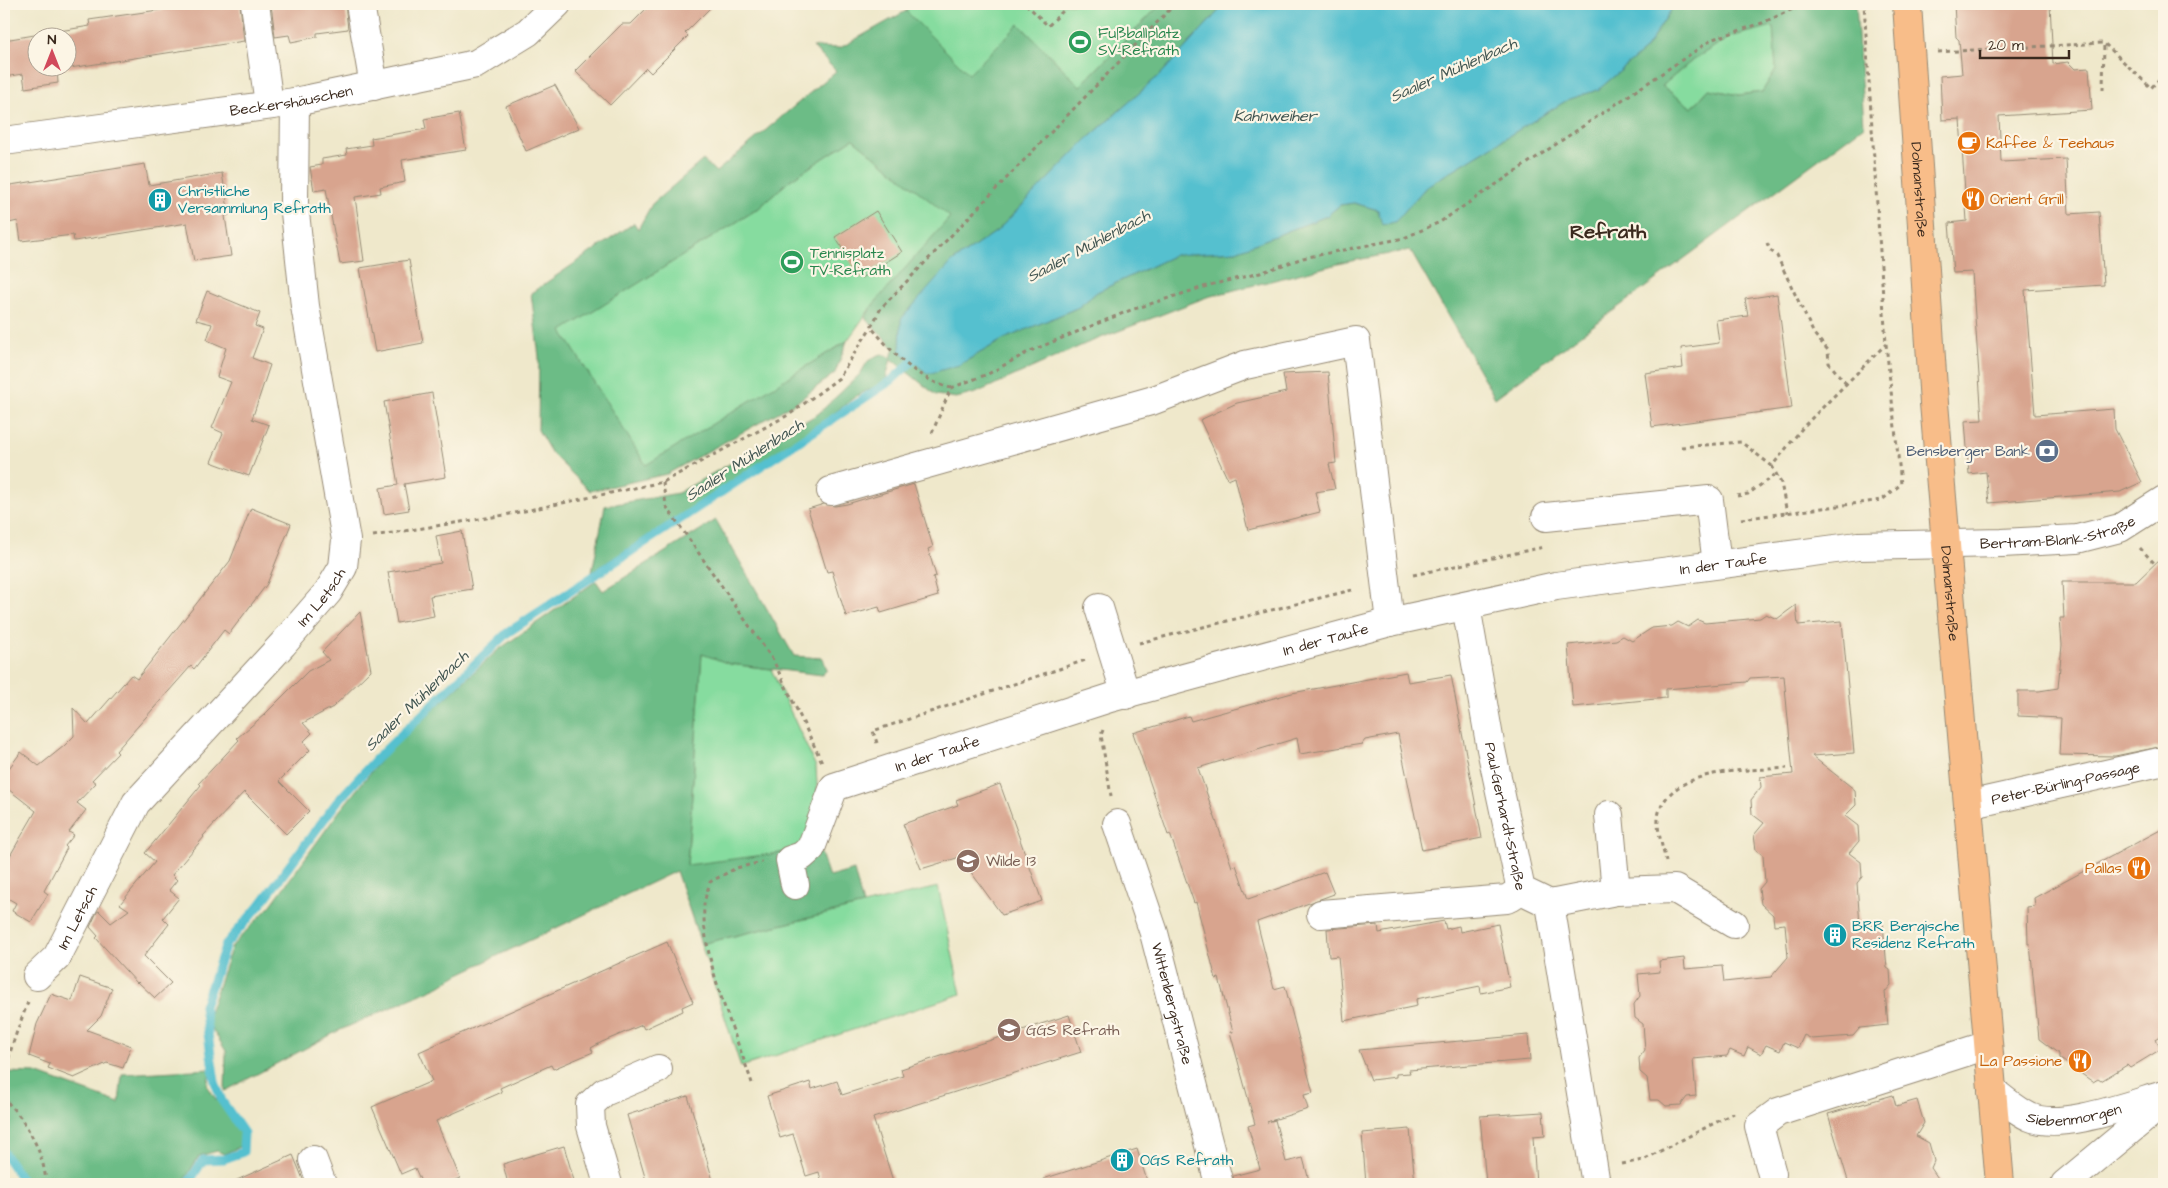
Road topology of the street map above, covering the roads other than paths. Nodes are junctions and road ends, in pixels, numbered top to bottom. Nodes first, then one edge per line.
1 (255, 4) edge
2 (360, 4) edge
3 (556, 4) edge
4 (1907, 4) edge
5 (374, 86) junction
6 (282, 103) junction
7 (4, 140) edge
8 (831, 491) dead end
9 (2164, 500) edge
10 (1546, 517) dead end
11 (1946, 543) junction
12 (1717, 564) junction
13 (1466, 606) junction
14 (1099, 608) dead end
15 (1390, 622) junction
16 (1118, 696) junction
17 (2164, 761) edge
18 (1968, 805) junction
19 (1609, 815) dead end
20 (1117, 824) road end
21 (793, 873) road end
22 (1521, 890) junction
23 (1616, 891) junction
24 (1550, 904) junction
25 (1321, 914) dead end
26 (1734, 924) dead end
27 (37, 976) road end
28 (1988, 1045) junction
29 (658, 1070) dead end
30 (1992, 1091) junction
31 (2164, 1095) edge
32 (2164, 1102) edge
33 (1772, 1174) dead end
34 (608, 1184) edge
35 (1219, 1184) edge
36 (1596, 1184) edge
37 (2000, 1184) edge
38 (2066, 1184) edge

1 - 6 street, Im Letsch
2 - 5 street
3 - 5 street, Beckershäuschen
4 - 11 main road, Dolmanstraße
5 - 6 street, Beckershäuschen
6 - 7 street, Beckershäuschen
6 - 27 street, Im Letsch
8 - 15 street
9 - 11 street, Bertram-Blank-Straße
10 - 12 street
11 - 12 street, In der Taufe
11 - 18 main road, Dolmanstraße
12 - 13 street, In der Taufe
13 - 15 street, In der Taufe
13 - 22 street, Paul-Gerhardt-Straße
14 - 16 street
15 - 16 street, In der Taufe
16 - 21 street, In der Taufe
17 - 18 street, Peter-Bürling-Passage
18 - 28 main road, Dolmanstraße
19 - 23 street
20 - 35 street, Wittenbergstraße
22 - 24 street, Paul-Gerhardt-Straße
22 - 25 street
23 - 24 street
23 - 26 street
24 - 36 street
28 - 30 main road, Dolmanstraße
28 - 33 street
29 - 34 street
30 - 31 street, Siebenmorgen
30 - 37 main road, Dolmanstraße
32 - 38 street, Siebenmorgen

